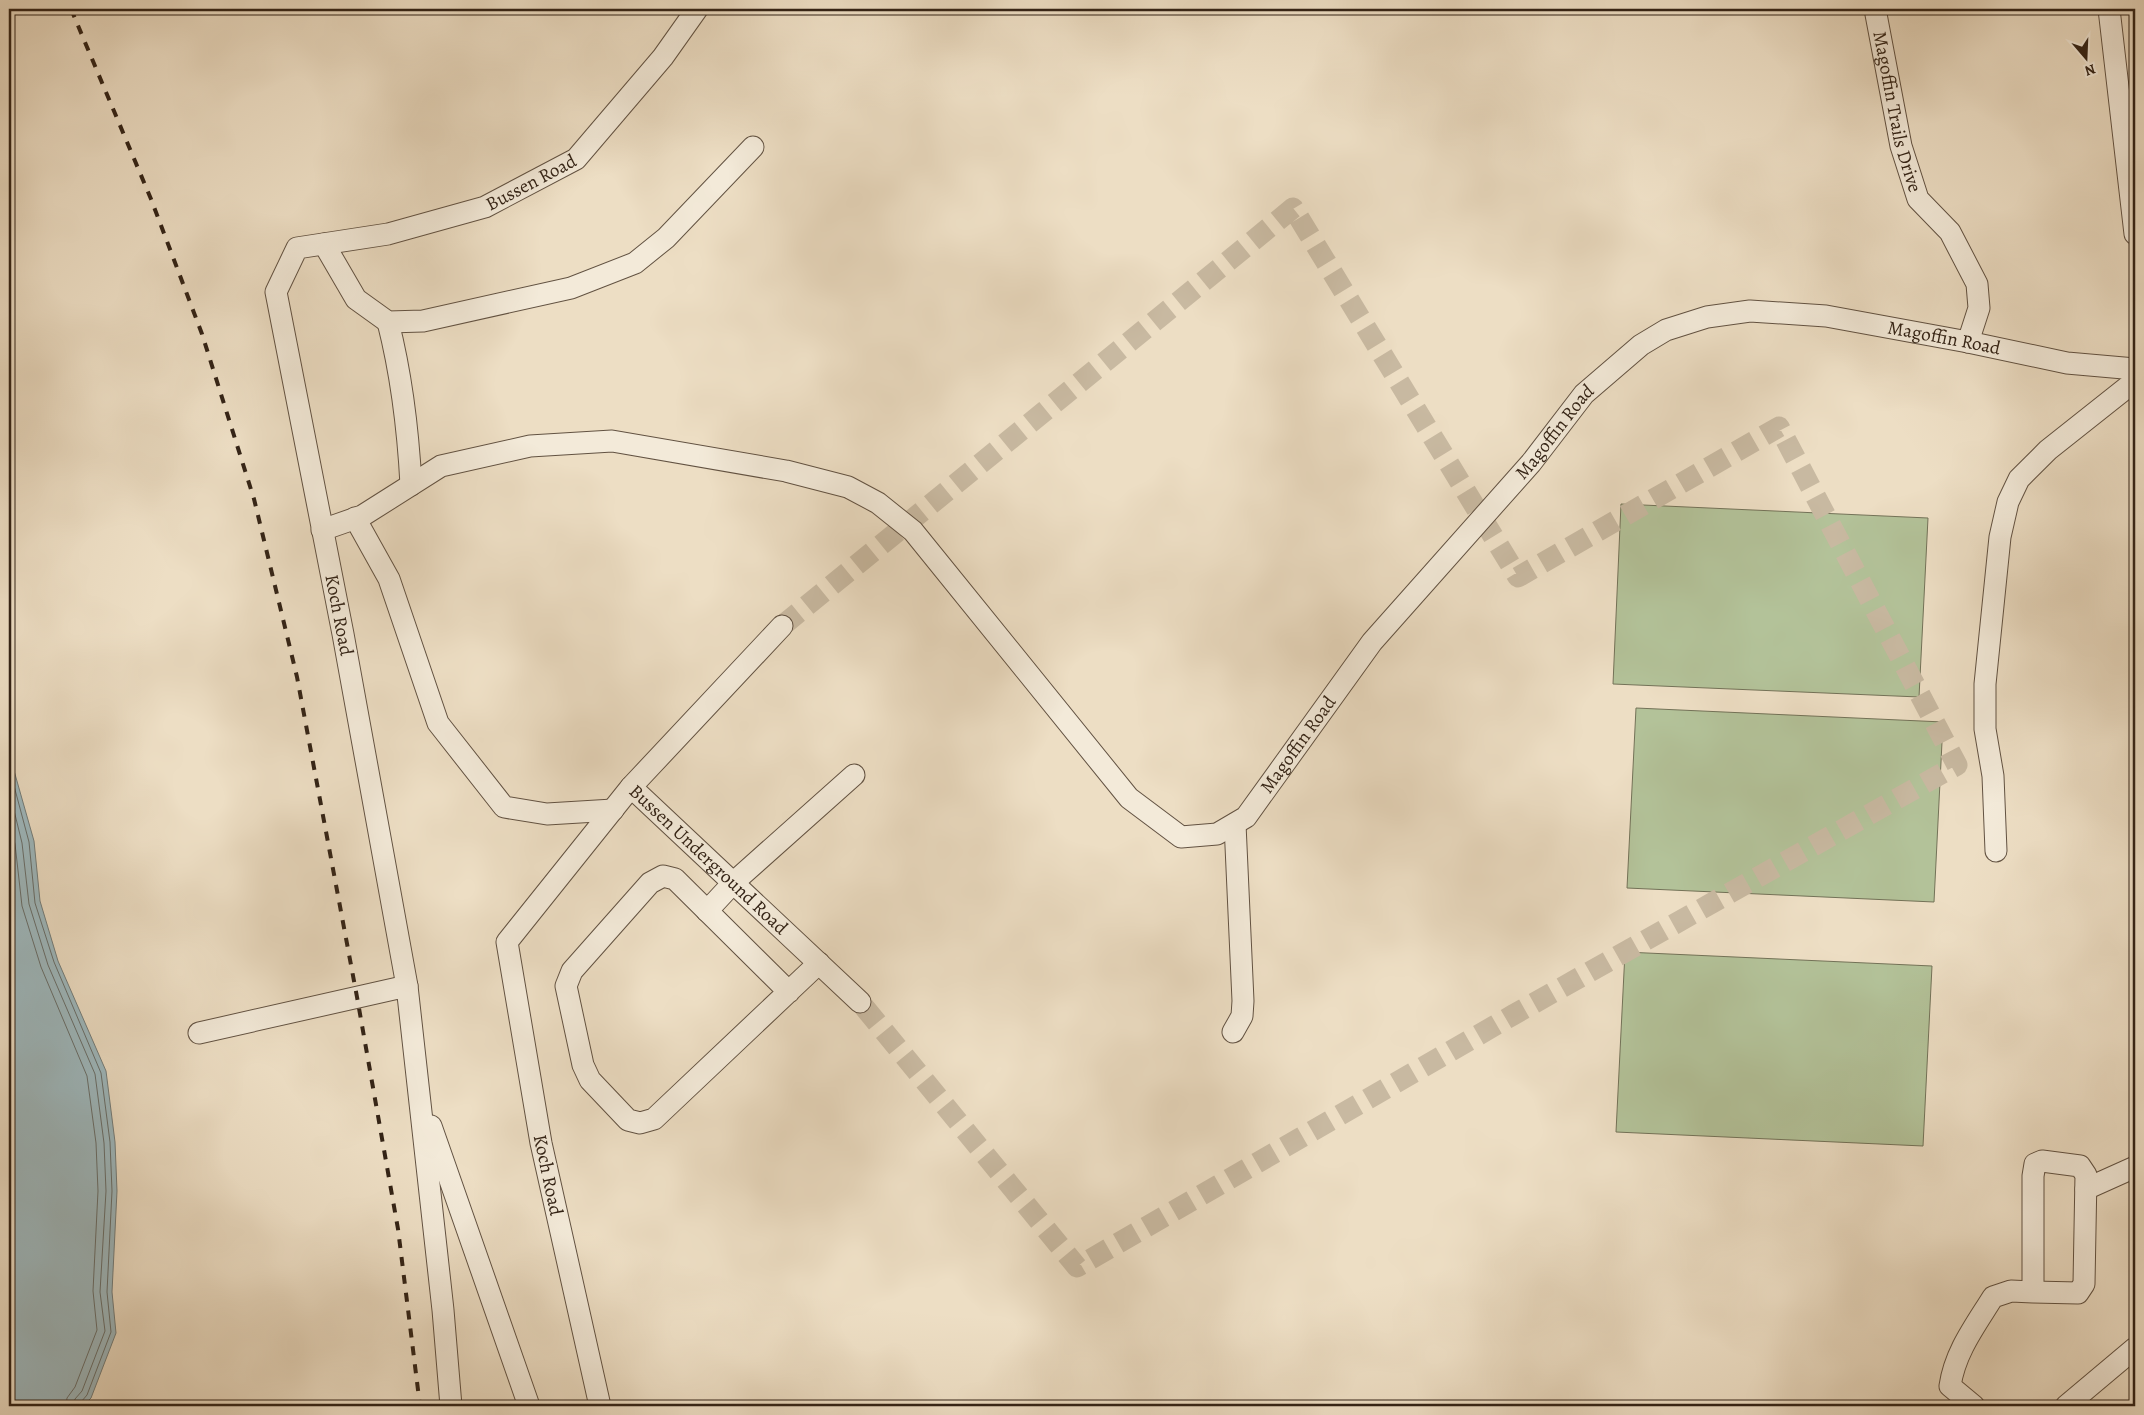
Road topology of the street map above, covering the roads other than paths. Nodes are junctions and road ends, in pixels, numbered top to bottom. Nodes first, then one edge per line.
1 (697, 9) edge
2 (1875, 9) edge
3 (2109, 9) edge
4 (753, 147) dead end
5 (2135, 234) edge
6 (324, 244) junction
7 (297, 248) joint
8 (388, 322) junction
9 (1968, 342) junction
10 (2135, 369) edge
11 (2135, 381) edge
12 (411, 485) junction
13 (355, 518) junction
14 (322, 530) junction
15 (782, 626) tunnel mouth
16 (854, 775) dead end
17 (631, 787) junction
18 (613, 810) junction
19 (1235, 824) junction
20 (1996, 851) dead end
21 (734, 882) junction
22 (707, 911) junction
23 (819, 964) junction
24 (407, 986) junction
25 (789, 992) junction
26 (860, 1002) tunnel mouth
27 (1233, 1032) dead end
28 (199, 1033) dead end
29 (418, 1092) junction
30 (2135, 1167) edge
31 (2086, 1189) junction
32 (2033, 1292) junction
33 (2135, 1348) edge
34 (451, 1406) edge
35 (529, 1406) edge
36 (600, 1406) edge
37 (1974, 1406) edge
38 (2066, 1406) edge

1 - 6 street, Bussen Road
2 - 9 street, Magoffin Trails Drive
3 - 5 street
4 - 8 street
6 - 7 street, Bussen Road
6 - 8 street
7 - 14 street, Koch Road
8 - 12 street
9 - 10 street, Magoffin Road
9 - 19 street, Magoffin Road
11 - 20 street
12 - 13 street, Magoffin Road
12 - 19 street, Magoffin Road
13 - 14 street, Magoffin Road
13 - 18 street
14 - 24 street, Koch Road
15 - 17 street, Bussen Underground Road
16 - 21 street
17 - 18 street
17 - 21 street, Bussen Underground Road
18 - 36 street, Koch Road
19 - 27 street
21 - 22 street
21 - 23 street, Bussen Underground Road
22 - 25 street
22 - 25 street
23 - 25 street
23 - 26 street, Bussen Underground Road
24 - 28 street
24 - 29 street, Koch Road
29 - 34 street
29 - 35 street
30 - 31 street
31 - 32 street
31 - 32 street
32 - 37 street
33 - 38 street

